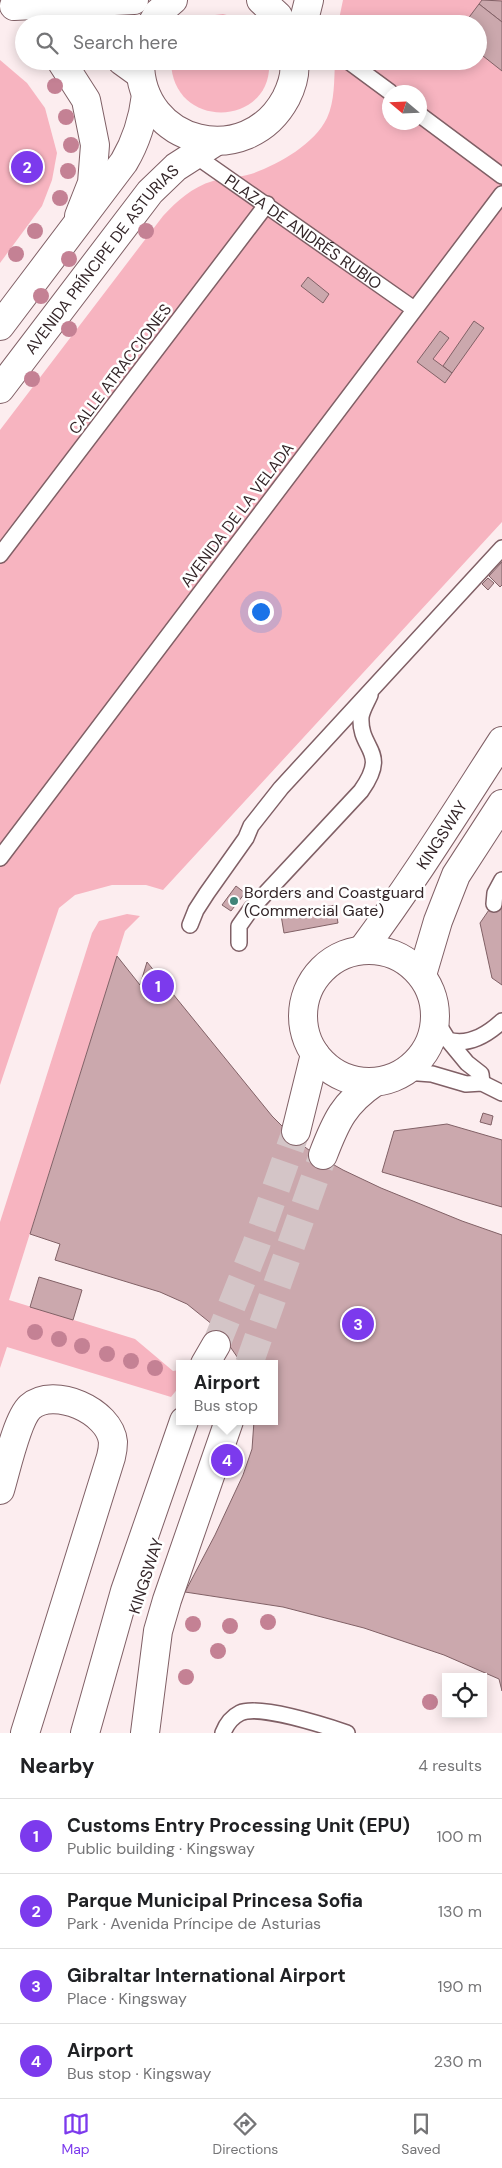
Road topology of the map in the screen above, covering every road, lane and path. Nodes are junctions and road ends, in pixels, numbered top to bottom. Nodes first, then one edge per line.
1 (134, 0) edge
2 (173, 0) edge
3 (261, 0) edge
4 (309, 0) edge
5 (14, 11) edge
6 (157, 15) edge
7 (277, 15) edge
8 (305, 15) edge
9 (67, 70) edge
10 (294, 70) edge
11 (360, 70) edge
12 (137, 73) edge
13 (382, 86) edge
14 (427, 119) edge
15 (204, 148) junction
16 (502, 176) edge
17 (502, 194) edge
18 (267, 204) junction
19 (72, 234) junction
20 (414, 309) junction
21 (0, 326) edge
22 (0, 389) edge
23 (502, 548) edge
24 (0, 555) edge
25 (374, 687) junction
26 (502, 741) edge
27 (502, 804) edge
28 (0, 858) edge
29 (502, 880) edge
30 (494, 904) dead end
31 (190, 925) dead end
32 (240, 943) dead end
33 (362, 950) junction
34 (422, 976) junction
35 (502, 1021) edge
36 (442, 1029) junction
37 (315, 1054) junction
38 (406, 1072) junction
39 (376, 1082) junction
40 (482, 1083) junction
41 (502, 1093) edge
42 (296, 1131) tunnel mouth
43 (323, 1155) tunnel mouth
44 (183, 1425) edge
45 (198, 1425) edge
46 (228, 1425) edge
47 (0, 1490) edge
48 (25, 1733) edge
49 (85, 1733) edge
50 (105, 1733) edge
51 (145, 1733) edge
52 (223, 1733) edge
53 (347, 1733) edge

1 - 5 main road
2 - 6 main road
3 - 7 main road
4 - 8 main road
9 - 19 main road
10 - 15 main road, PLAZA DE ANDRÉS RUBIO
11 - 13 lane
12 - 15 main road, PLAZA DE ANDRÉS RUBIO
12 - 19 main road
14 - 16 lane
15 - 18 lane, PLAZA DE ANDRÉS RUBIO
15 - 22 main road, AVENIDA PRÍNCIPE DE ASTURIAS
17 - 20 lane, AVENIDA DE LA VELADA
18 - 20 lane, PLAZA DE ANDRÉS RUBIO
18 - 24 lane, CALLE ATRACCIONES
19 - 21 main road
20 - 28 lane, AVENIDA DE LA VELADA
23 - 25 lane
25 - 31 lane
25 - 32 lane
26 - 33 main road, KINGSWAY
27 - 34 main road
29 - 30 lane
33 - 34 main road
33 - 37 main road
34 - 36 main road
35 - 36 lane
36 - 38 main road
36 - 40 lane
37 - 39 main road
37 - 42 main road
38 - 39 main road
38 - 40 lane
39 - 43 main road
40 - 41 lane
44 - 49 main road
45 - 50 main road, KINGSWAY
46 - 51 main road, KINGSWAY
47 - 48 main road
52 - 53 lane

